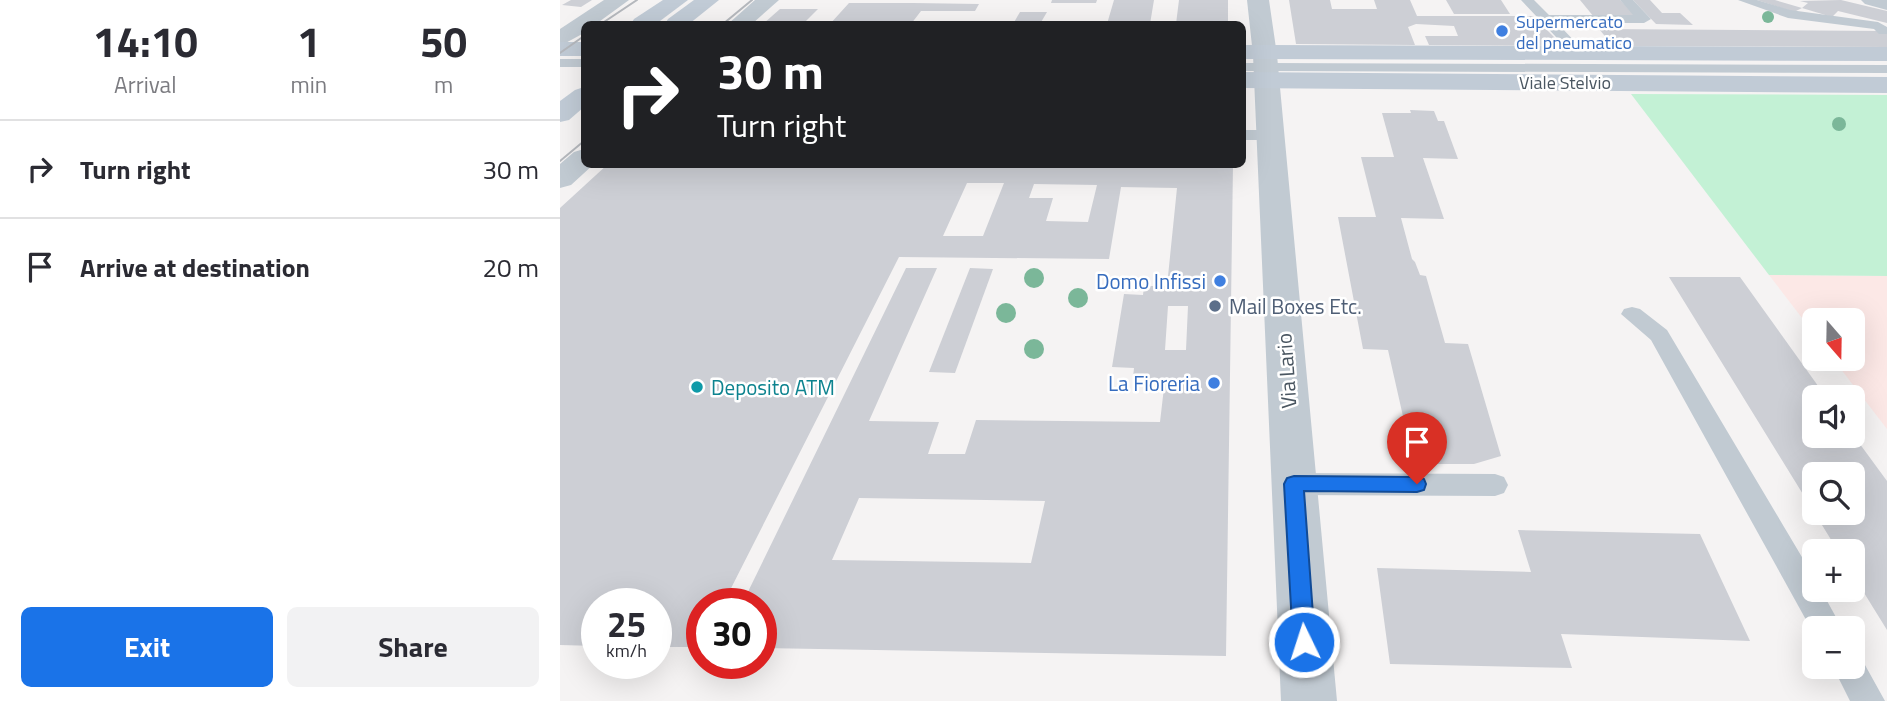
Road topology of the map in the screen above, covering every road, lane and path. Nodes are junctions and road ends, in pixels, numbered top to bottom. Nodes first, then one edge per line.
1 (618, 0) edge
2 (677, 0) edge
3 (708, 0) edge
4 (768, 0) edge
5 (1258, 0) edge
6 (1527, 0) edge
7 (1626, 0) edge
8 (1744, 0) edge
9 (1872, 0) edge
10 (1887, 4) edge
11 (1545, 19) junction
12 (587, 21) edge
13 (646, 21) edge
14 (681, 21) edge
15 (744, 21) edge
16 (581, 25) edge
17 (560, 39) edge
18 (1886, 42) edge
19 (560, 49) edge
20 (581, 49) edge
21 (1579, 53) junction
22 (1254, 67) edge
23 (1887, 69) edge
24 (573, 76) edge
25 (1887, 85) edge
26 (560, 114) edge
27 (1256, 135) edge
28 (581, 161) edge
29 (560, 179) edge
30 (1632, 314) dead end
31 (1294, 484) junction
32 (1495, 485) dead end
33 (1820, 616) edge
34 (1856, 679) edge
35 (1309, 701) edge
36 (1868, 701) edge

1 - 12 street
2 - 13 main road
3 - 14 main road
4 - 15 street
5 - 22 street, Via Lario
6 - 11 lane
7 - 11 lane
8 - 18 lane
9 - 10 street
11 - 21 lane
16 - 17 street
18 - 21 main road, Viale Stelvio
19 - 20 main road
21 - 22 main road, Viale Stelvio
22 - 23 lane, Viale Stelvio
22 - 25 main road, Viale Stelvio
22 - 27 street, Via Lario
24 - 26 main road
27 - 31 street, Via Lario
28 - 29 street
30 - 33 lane
31 - 32 lane
31 - 35 street, Via Lario
34 - 36 lane

